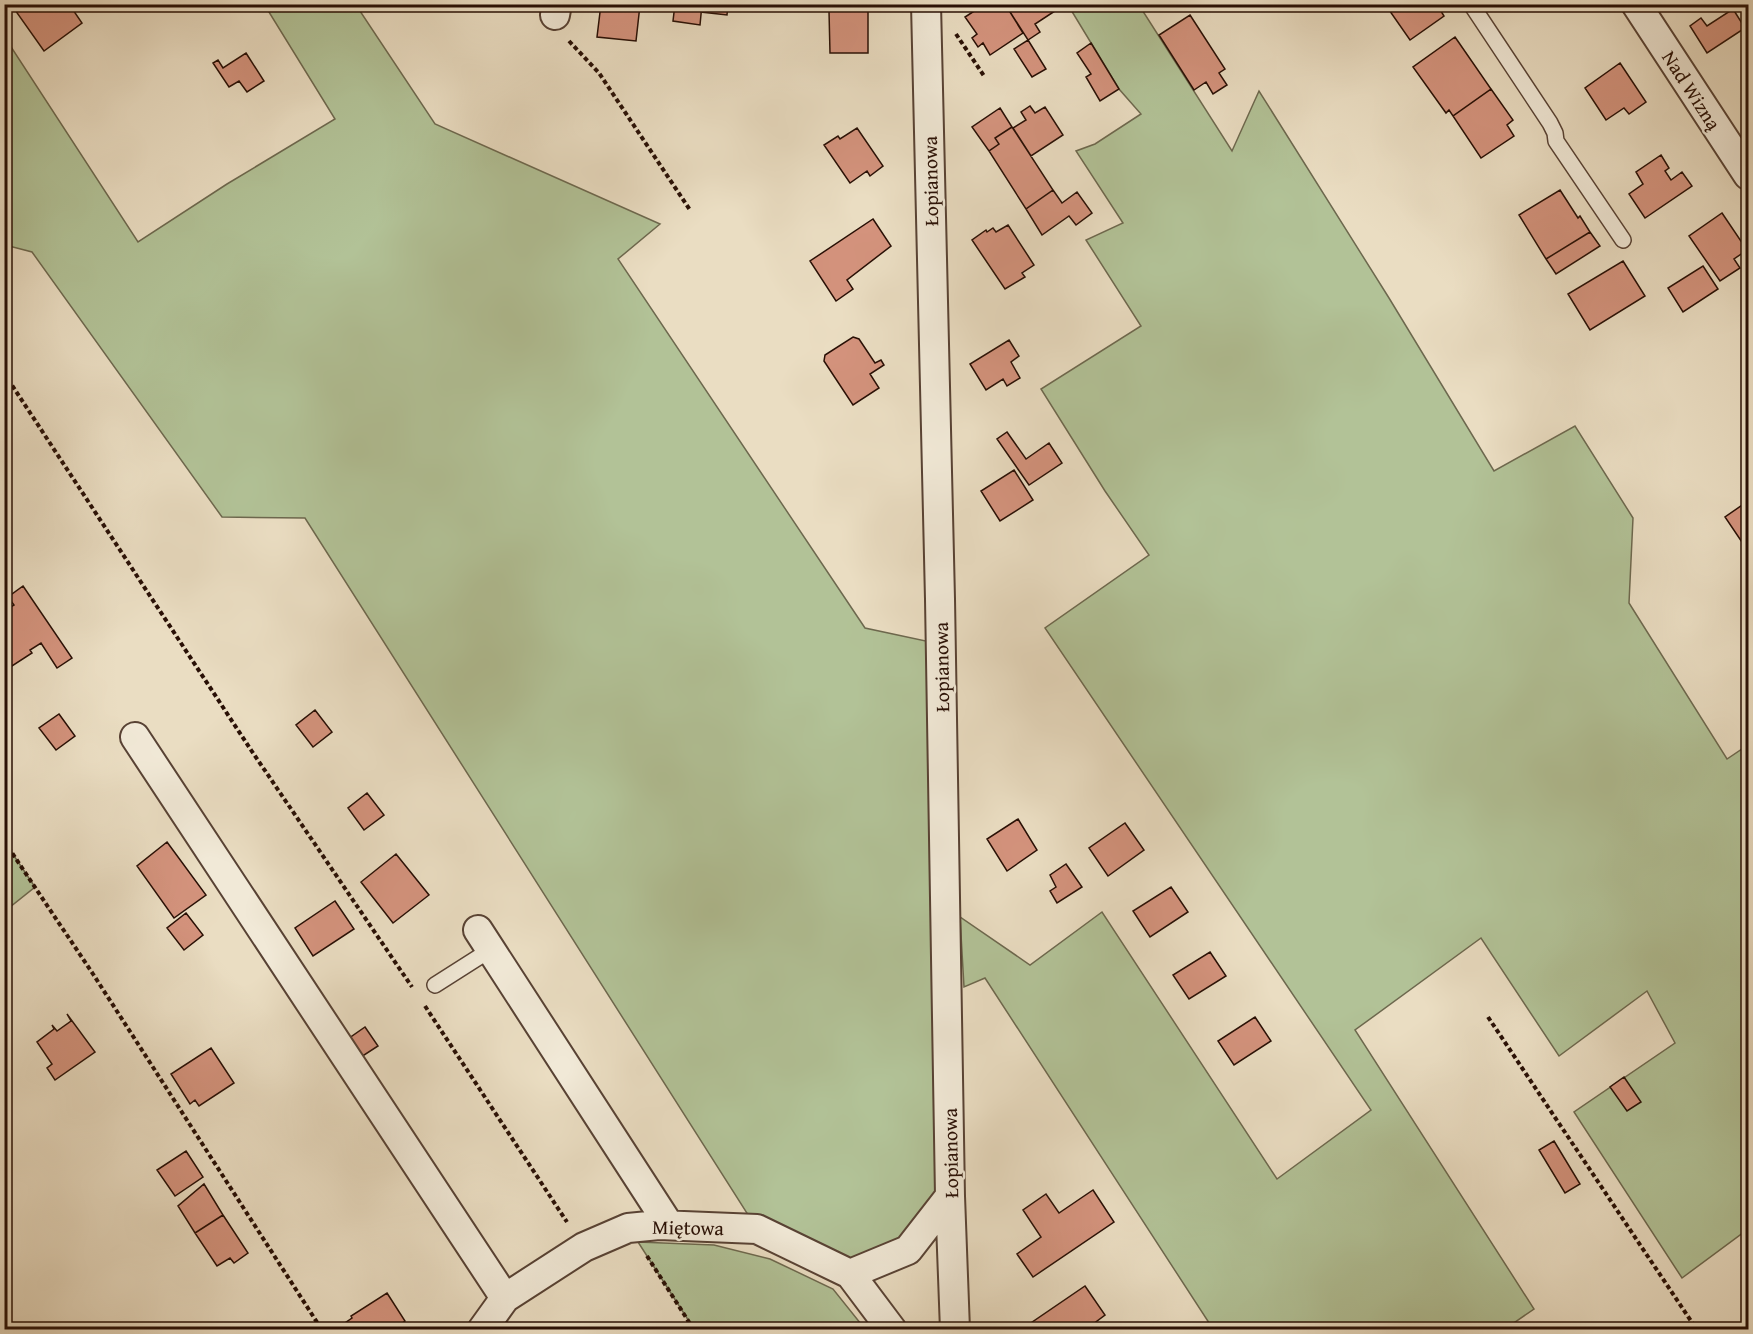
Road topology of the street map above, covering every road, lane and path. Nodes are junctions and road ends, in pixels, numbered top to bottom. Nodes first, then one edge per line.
1 (926, 4) edge
2 (1471, 4) edge
3 (1636, 4) edge
4 (556, 10) edge
5 (955, 31) dead end
6 (984, 75) dead end
7 (1749, 175) edge
8 (690, 210) dead end
9 (1623, 240) dead end
10 (4, 373) edge
11 (135, 737) dead end
12 (4, 841) edge
13 (4, 940) edge
14 (484, 940) joint
15 (9, 945) dead end
16 (435, 985) dead end
17 (415, 990) dead end
18 (421, 1000) dead end
19 (1488, 1017) dead end
20 (950, 1196) junction
21 (669, 1225) junction
22 (628, 1228) junction
23 (584, 1247) junction
24 (850, 1274) junction
25 (505, 1298) junction
26 (322, 1329) edge
27 (482, 1329) edge
28 (694, 1329) edge
29 (892, 1329) edge
30 (955, 1329) edge
31 (1697, 1329) edge

1 - 20 street, Łopianowa
2 - 9 lane
3 - 7 street, Nad Wizną
4 - 8 path
5 - 6 path
10 - 17 path
11 - 25 street
12 - 26 path
13 - 15 path
14 - 16 lane
14 - 21 street
18 - 23 path
19 - 31 path
20 - 24 street
20 - 30 street, Łopianowa
21 - 22 street, Miętowa
21 - 24 street, Miętowa
22 - 23 street, Miętowa
22 - 28 path
23 - 25 street, Miętowa
24 - 29 street, Miętowa
25 - 27 street, Miętowa

